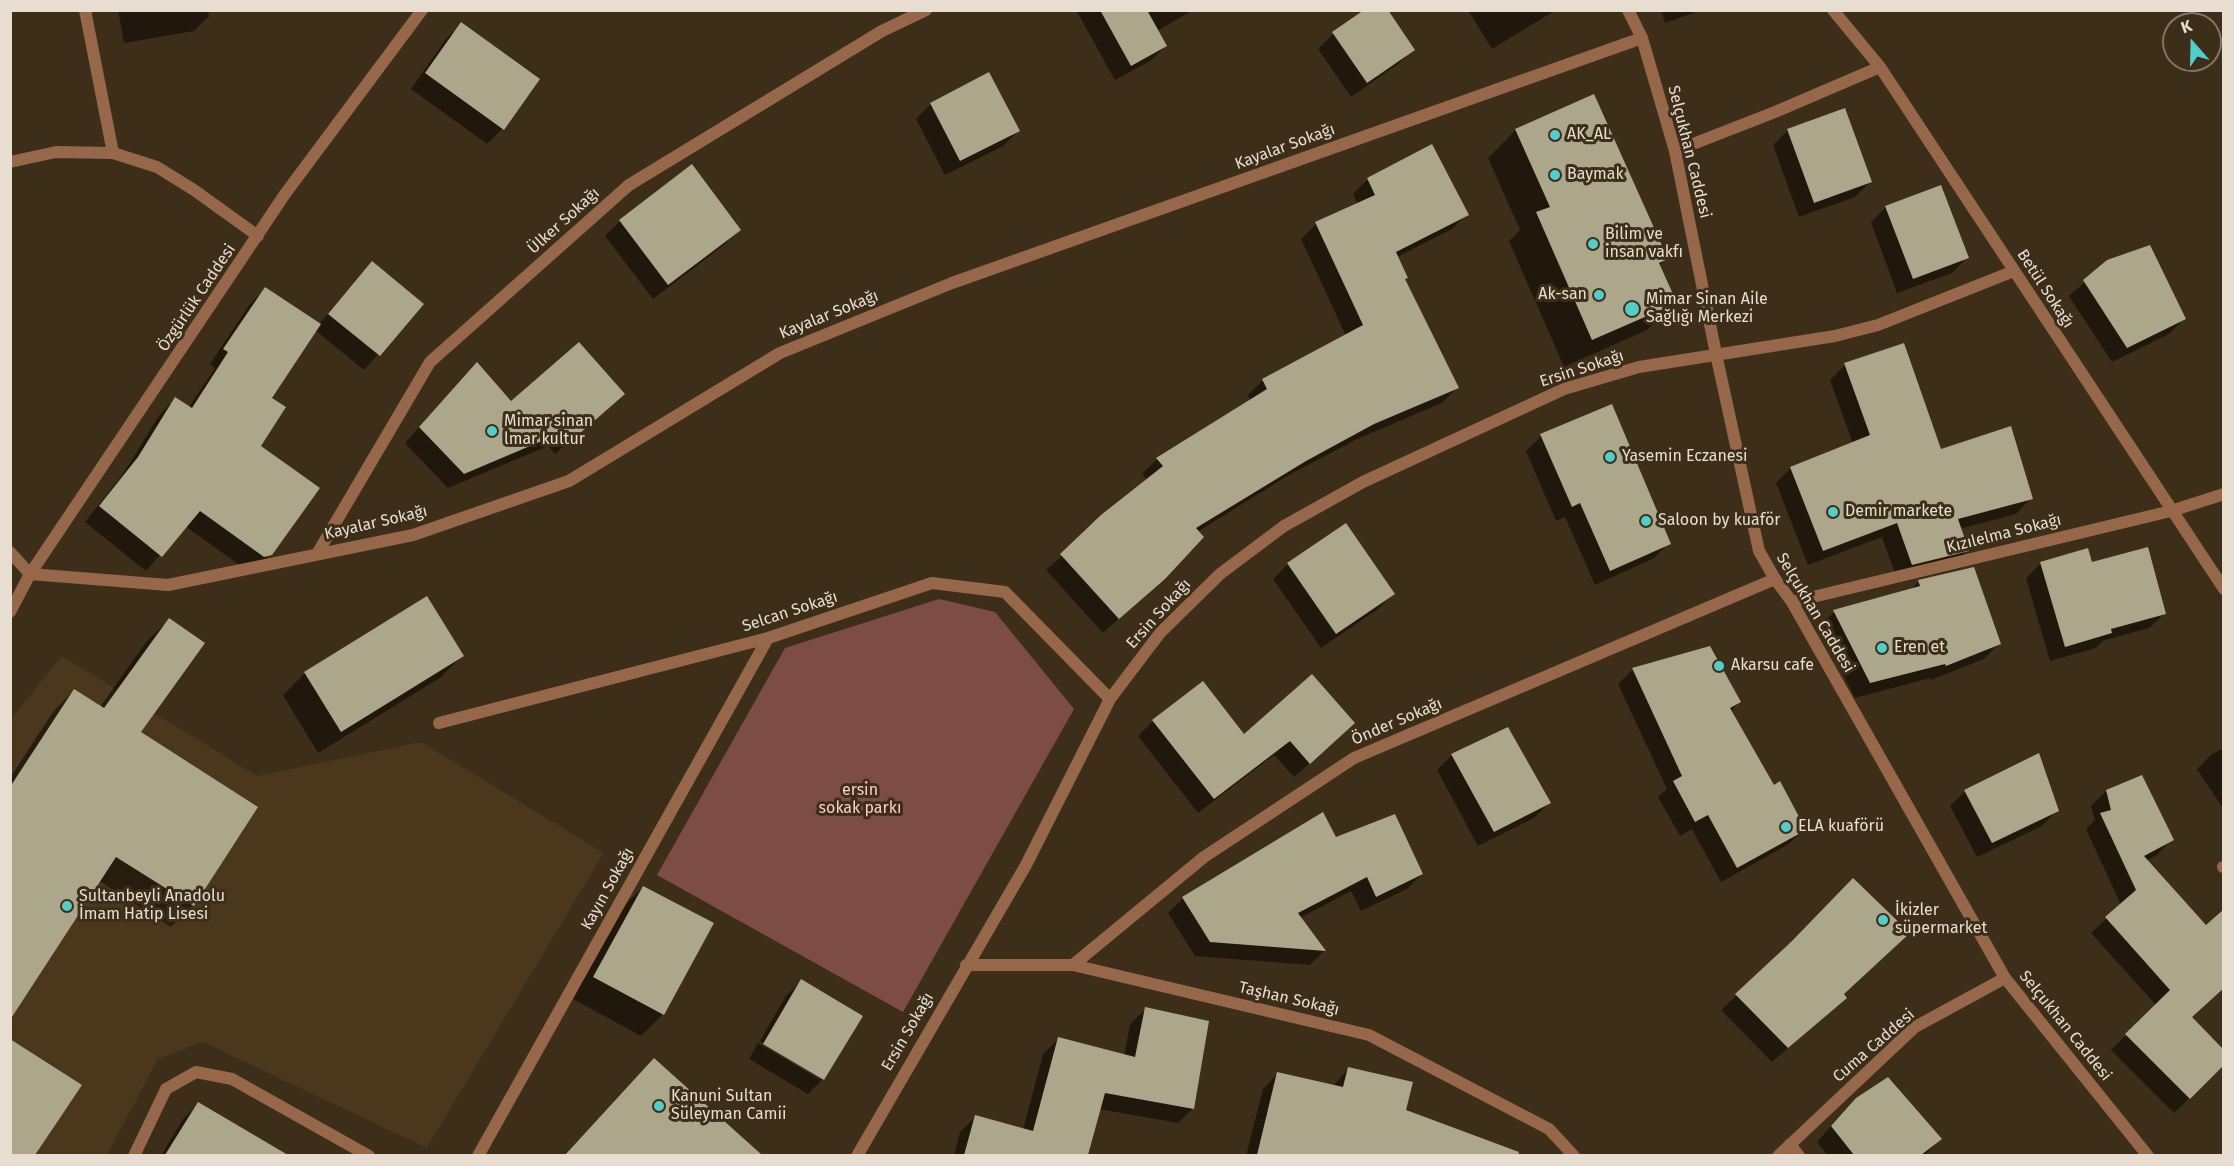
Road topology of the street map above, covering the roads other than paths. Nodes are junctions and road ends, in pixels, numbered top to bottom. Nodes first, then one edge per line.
1 (86, 10) edge
2 (422, 10) edge
3 (926, 10) edge
4 (1628, 10) edge
5 (1833, 10) edge
6 (1642, 38) junction
7 (1880, 67) junction
8 (1675, 151) junction
9 (113, 153) junction
10 (10, 162) edge
11 (258, 236) junction
12 (2014, 271) junction
13 (1716, 354) junction
14 (2223, 494) edge
15 (2171, 511) junction
16 (10, 552) edge
17 (317, 554) junction
18 (30, 574) junction
19 (1775, 579) junction
20 (2223, 589) edge
21 (1792, 602) junction
22 (10, 612) edge
23 (768, 638) junction
24 (1110, 699) junction
25 (439, 723) dead end
26 (966, 965) junction
27 (1072, 965) junction
28 (2005, 978) junction
29 (1790, 1144) junction
30 (134, 1155) edge
31 (369, 1155) edge
32 (478, 1155) edge
33 (857, 1155) edge
34 (1574, 1155) edge
35 (1778, 1155) edge
36 (1799, 1155) edge
37 (2148, 1155) edge

1 - 9 street
2 - 11 street, Özgürlük Caddesi
3 - 17 street, Ülker Sokağı
4 - 6 street, Selçukhan Caddesi
5 - 7 street, Betül Sokağı
6 - 8 street, Selçukhan Caddesi
6 - 17 street, Kayalar Sokağı
7 - 8 street
7 - 12 street, Betül Sokağı
8 - 13 street, Selçukhan Caddesi
9 - 10 street
9 - 11 street
11 - 18 street, Özgürlük Caddesi
12 - 13 street, Ersin Sokağı
12 - 15 street, Betül Sokağı
13 - 19 street, Selçukhan Caddesi
13 - 24 street, Ersin Sokağı
14 - 15 street, Kızılelma Sokağı
15 - 20 street, Betül Sokağı
15 - 21 street, Kızılelma Sokağı
16 - 18 street
17 - 18 street, Kayalar Sokağı
18 - 22 street, Özgürlük Caddesi
19 - 21 street, Selçukhan Caddesi
19 - 27 street, Önder Sokağı
21 - 28 street, Selçukhan Caddesi
23 - 24 street, Selcan Sokağı
23 - 25 street, Selcan Sokağı
23 - 32 street, Kayın Sokağı
24 - 26 street, Ersin Sokağı
26 - 27 street, Taşhan Sokağı
26 - 33 street, Ersin Sokağı
27 - 34 street, Taşhan Sokağı
28 - 29 street, Cuma Caddesi
28 - 37 street, Selçukhan Caddesi
29 - 35 street, Cuma Caddesi
29 - 36 street
30 - 31 street

